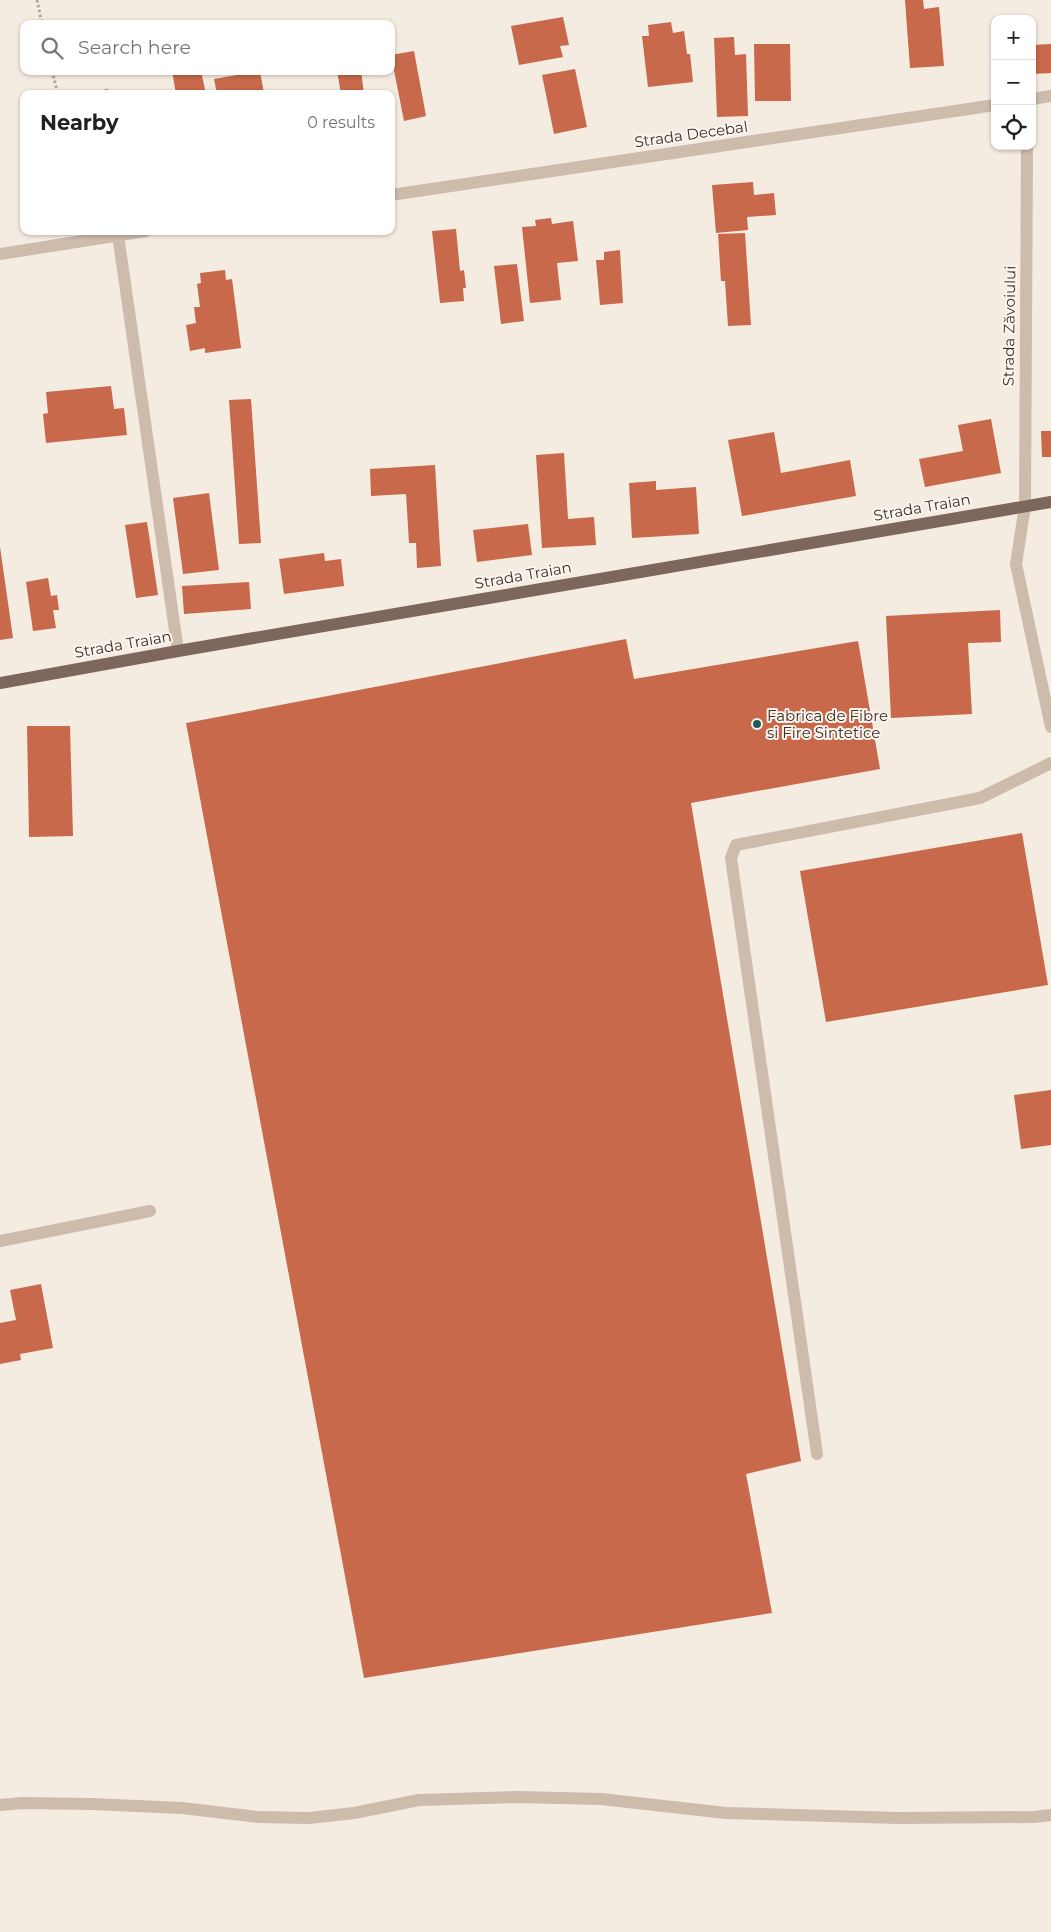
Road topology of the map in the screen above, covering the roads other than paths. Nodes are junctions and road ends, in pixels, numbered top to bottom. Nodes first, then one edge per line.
1 (1051, 96) edge
2 (1036, 98) edge
3 (991, 106) edge
4 (1027, 150) edge
5 (395, 194) edge
6 (124, 235) edge
7 (118, 236) junction
8 (0, 254) edge
9 (1051, 502) edge
10 (1025, 506) junction
11 (178, 651) junction
12 (0, 683) edge
13 (1051, 727) edge
14 (1051, 763) edge
15 (150, 1211) dead end
16 (0, 1241) edge
17 (818, 1454) dead end
18 (0, 1805) edge
19 (1051, 1815) edge

1 - 2 street
3 - 5 street, Strada Decebal
4 - 10 street, Strada Zăvoiului
6 - 7 street
7 - 8 street
7 - 11 street
9 - 10 main road, Strada Traian
10 - 11 main road, Strada Traian
10 - 13 street, Strada Zăvoiului
11 - 12 main road, Strada Traian
14 - 17 street
15 - 16 street
18 - 19 street

